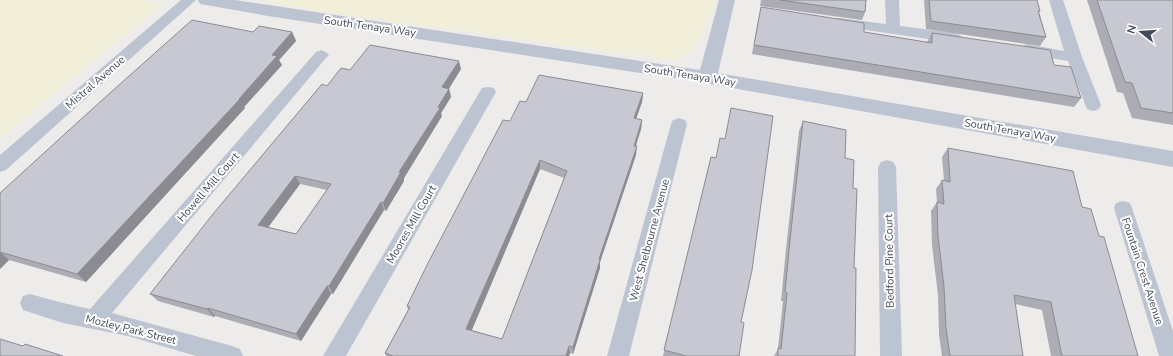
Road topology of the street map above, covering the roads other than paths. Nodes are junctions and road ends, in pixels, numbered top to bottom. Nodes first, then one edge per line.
1 (189, 0) edge
2 (206, 0) edge
3 (727, 0) edge
4 (892, 0) edge
5 (1056, 0) edge
6 (829, 20) edge
7 (893, 29) junction
8 (969, 40) edge
9 (1014, 47) edge
10 (321, 55) dead end
11 (1074, 57) junction
12 (708, 77) junction
13 (488, 92) dead end
14 (1093, 105) dead end
15 (679, 124) dead end
16 (1173, 159) edge
17 (0, 164) edge
18 (887, 167) dead end
19 (1123, 208) dead end
20 (30, 303) dead end
21 (94, 319) junction
22 (232, 356) edge
23 (334, 356) edge
24 (618, 356) edge
25 (891, 356) edge
26 (1170, 356) edge

1 - 17 street, Mistral Avenue
2 - 12 street, South Tenaya Way
3 - 12 street
4 - 7 street
5 - 11 street
6 - 7 street
7 - 8 street
9 - 11 street
10 - 21 street, Howell Mill Court
11 - 14 street
12 - 16 street, South Tenaya Way
13 - 23 street, Moores Mill Court
15 - 24 street, West Shelbourne Avenue
18 - 25 street, Bedford Pine Court
19 - 26 street, Fountain Crest Avenue
20 - 21 street, Mozley Park Street
21 - 22 street, Mozley Park Street

